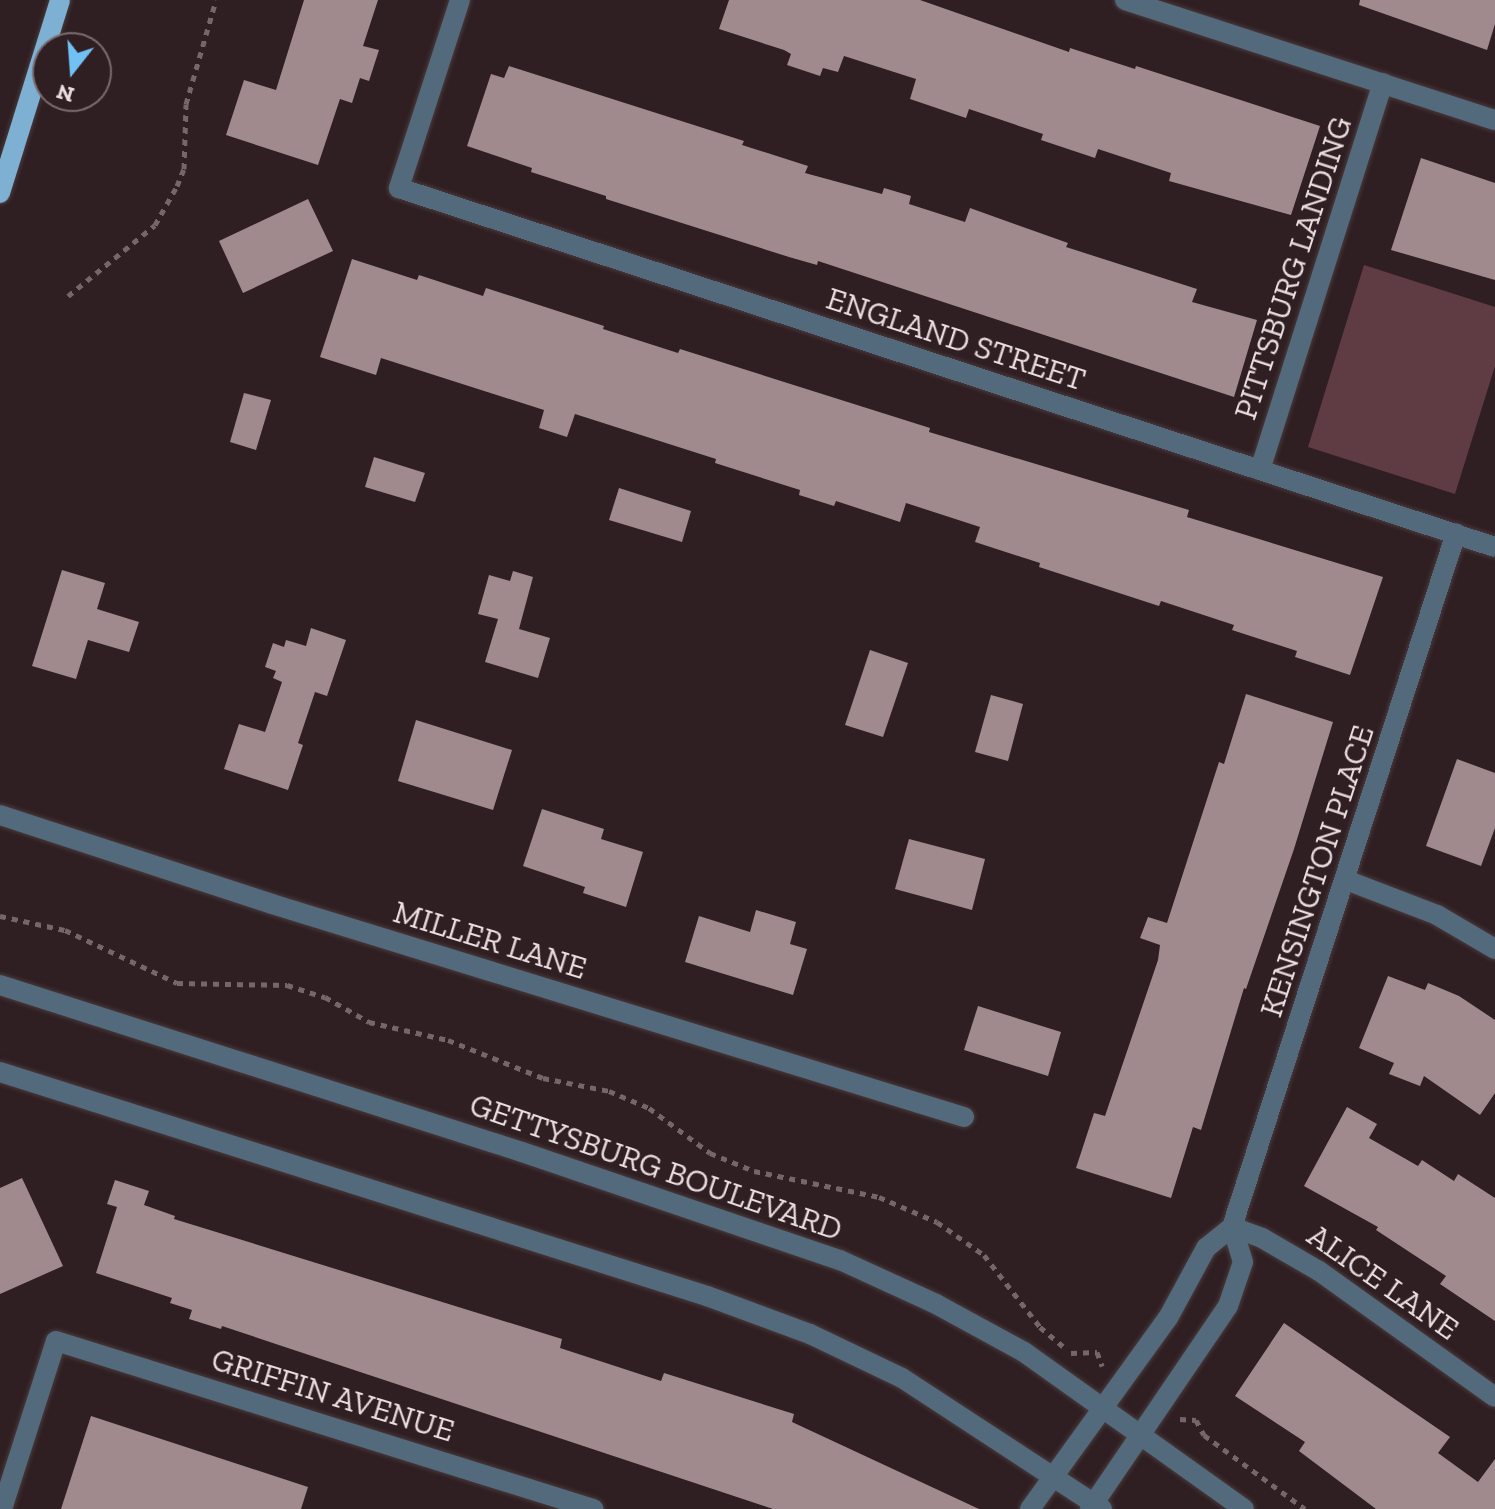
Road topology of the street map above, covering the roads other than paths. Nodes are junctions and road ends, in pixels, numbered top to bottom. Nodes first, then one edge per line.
1 (60, 0) edge
2 (460, 0) edge
3 (1125, 0) edge
4 (1383, 83) junction
5 (1495, 120) edge
6 (0, 193) edge
7 (1260, 470) junction
8 (1456, 533) junction
9 (1495, 547) edge
10 (0, 815) edge
11 (1346, 880) junction
12 (1495, 949) edge
13 (0, 985) edge
14 (0, 1072) edge
15 (964, 1117) dead end
16 (1232, 1227) junction
17 (1495, 1397) edge
18 (1103, 1408) junction
19 (1140, 1436) junction
20 (1054, 1475) junction
21 (1095, 1507) edge
22 (2, 1509) edge
23 (593, 1509) edge
24 (1030, 1509) edge
25 (1244, 1509) edge

1 - 6 main road
2 - 7 street, ENGLAND STREET
3 - 4 street
4 - 5 street
4 - 7 street, PITTSBURG LANDING
7 - 8 street, ENGLAND STREET
8 - 9 street, ENGLAND STREET
8 - 11 street, KENSINGTON PLACE
10 - 15 street, MILLER LANE
11 - 12 street
11 - 16 street, KENSINGTON PLACE
13 - 18 street, GETTYSBURG BOULEVARD
14 - 20 street
16 - 17 street, ALICE LANE
16 - 18 street, KENSINGTON PLACE
16 - 19 street
18 - 19 street, GETTYSBURG BOULEVARD
18 - 20 street, KENSINGTON PLACE
19 - 21 street
19 - 25 street, GETTYSBURG BOULEVARD
20 - 21 street
20 - 24 street, KENSINGTON PLACE
22 - 23 street, GRIFFIN AVENUE

